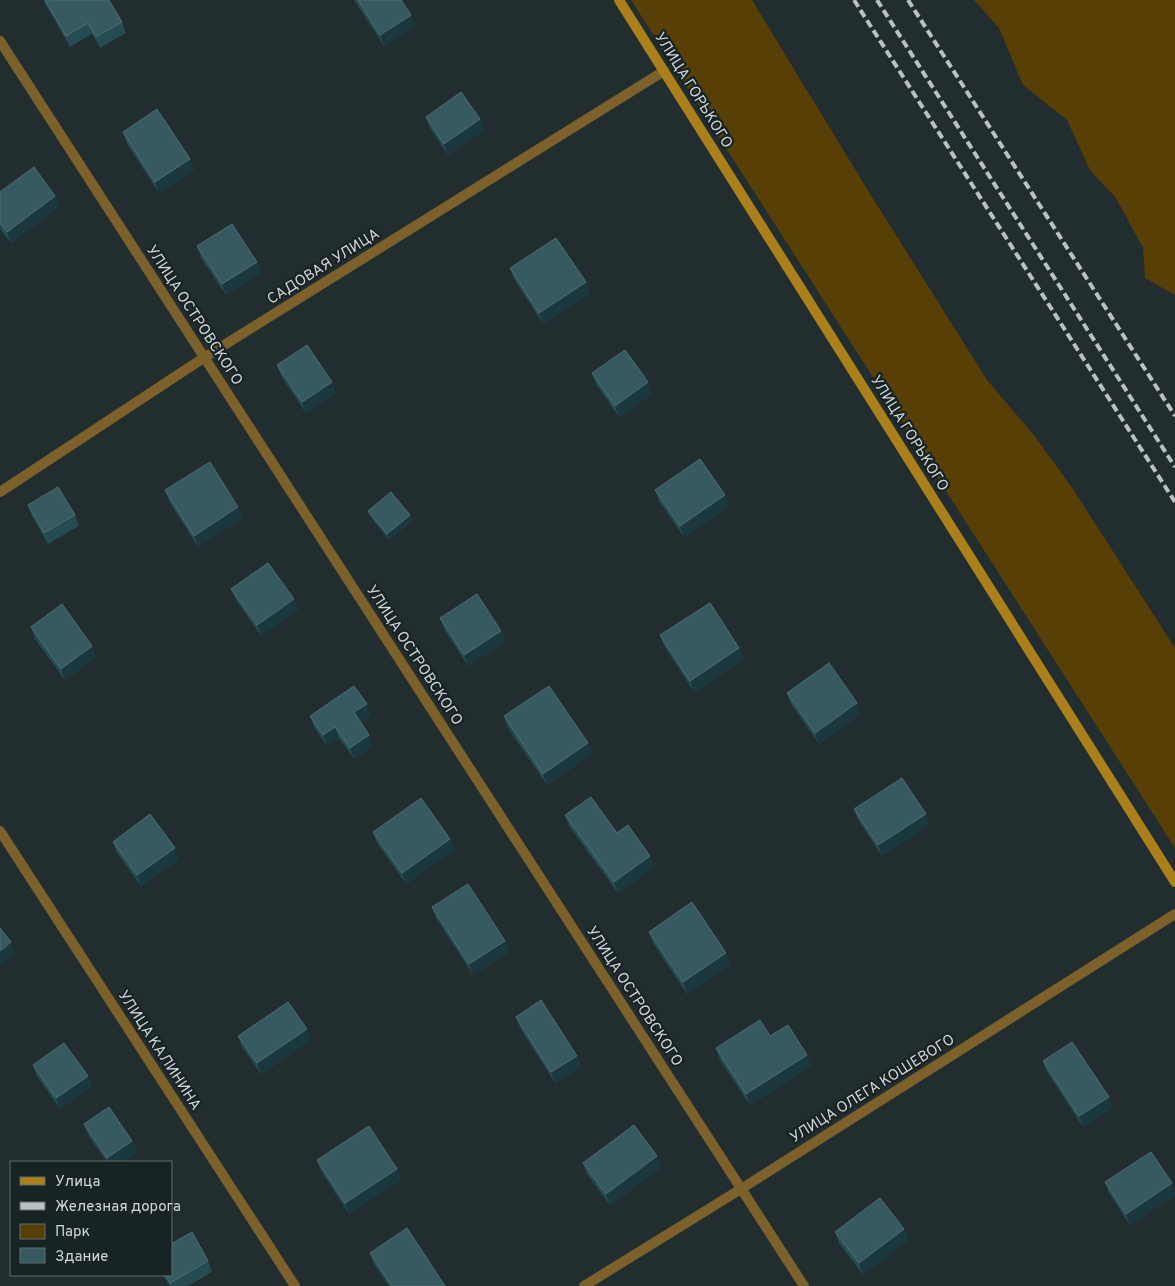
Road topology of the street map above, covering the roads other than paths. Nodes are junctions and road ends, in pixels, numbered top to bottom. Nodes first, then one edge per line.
1 (619, 0) edge
2 (0, 41) edge
3 (664, 71) junction
4 (205, 357) junction
5 (0, 492) edge
6 (0, 831) edge
7 (1175, 882) edge
8 (1175, 914) edge
9 (741, 1188) junction
10 (295, 1286) edge
11 (584, 1286) edge
12 (804, 1286) edge

1 - 3 street, УЛИЦА ГОРЬКОГО
2 - 4 street, УЛИЦА ОСТРОВСКОГО
3 - 4 street, САДОВАЯ УЛИЦА
3 - 7 street, УЛИЦА ГОРЬКОГО
4 - 5 street, САДОВАЯ УЛИЦА
4 - 9 street, УЛИЦА ОСТРОВСКОГО
6 - 10 street, УЛИЦА КАЛИНИНА
8 - 9 street, УЛИЦА ОЛЕГА КОШЕВОГО
9 - 11 street, УЛИЦА ОЛЕГА КОШЕВОГО
9 - 12 street, УЛИЦА ОСТРОВСКОГО

